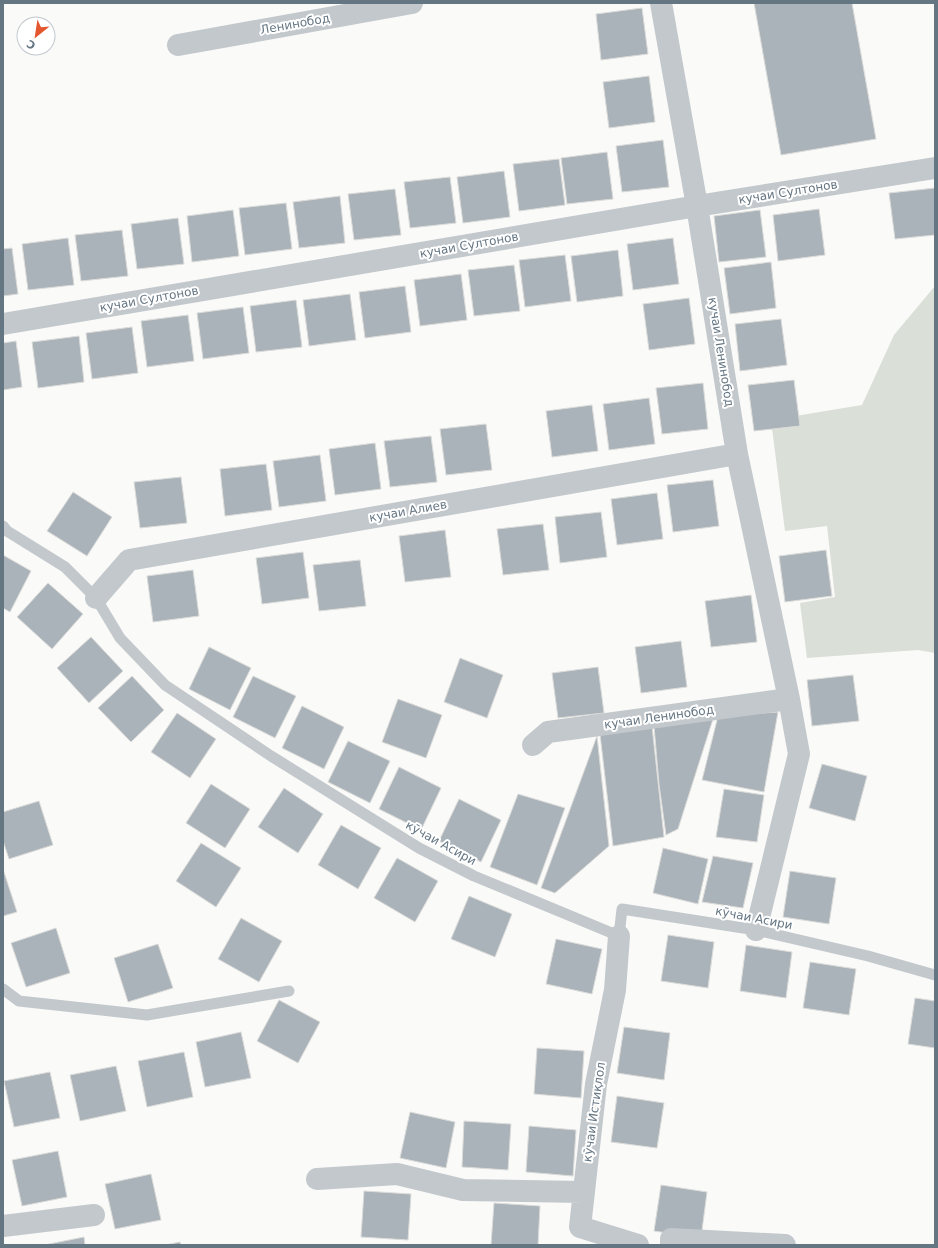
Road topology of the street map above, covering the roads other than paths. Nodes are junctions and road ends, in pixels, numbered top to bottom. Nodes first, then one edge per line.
1 (412, 3) edge
2 (661, 3) edge
3 (178, 45) dead end
4 (935, 168) edge
5 (697, 206) junction
6 (3, 324) edge
7 (738, 454) junction
8 (3, 526) edge
9 (96, 598) junction
10 (789, 699) junction
11 (533, 746) dead end
12 (756, 930) junction
13 (619, 936) junction
14 (935, 975) edge
15 (3, 989) edge
16 (289, 991) dead end
17 (317, 1179) dead end
18 (584, 1192) junction
19 (94, 1215) dead end
20 (3, 1226) edge
21 (638, 1245) edge
22 (671, 1245) edge
23 (785, 1245) edge

1 - 3 street, Ленинобод
2 - 5 street, кучаи Ленинобод
4 - 5 street, кучаи Султонов
5 - 6 street, кучаи Султонов
5 - 7 street, кучаи Ленинобод
7 - 9 street, кучаи Алиев
7 - 10 street, кучаи Ленинобод
8 - 9 lane, кӯчаи Асири
9 - 13 lane, кӯчаи Асири
10 - 11 street, кучаи Ленинобод
10 - 12 street, кучаи Ленинобод
12 - 13 lane, кӯчаи Асири
12 - 14 lane, кӯчаи Асири
13 - 18 street, кӯчаи Истиқлол
15 - 16 lane
17 - 18 street
18 - 21 street, кӯчаи Истиқлол
19 - 20 street
22 - 23 street

